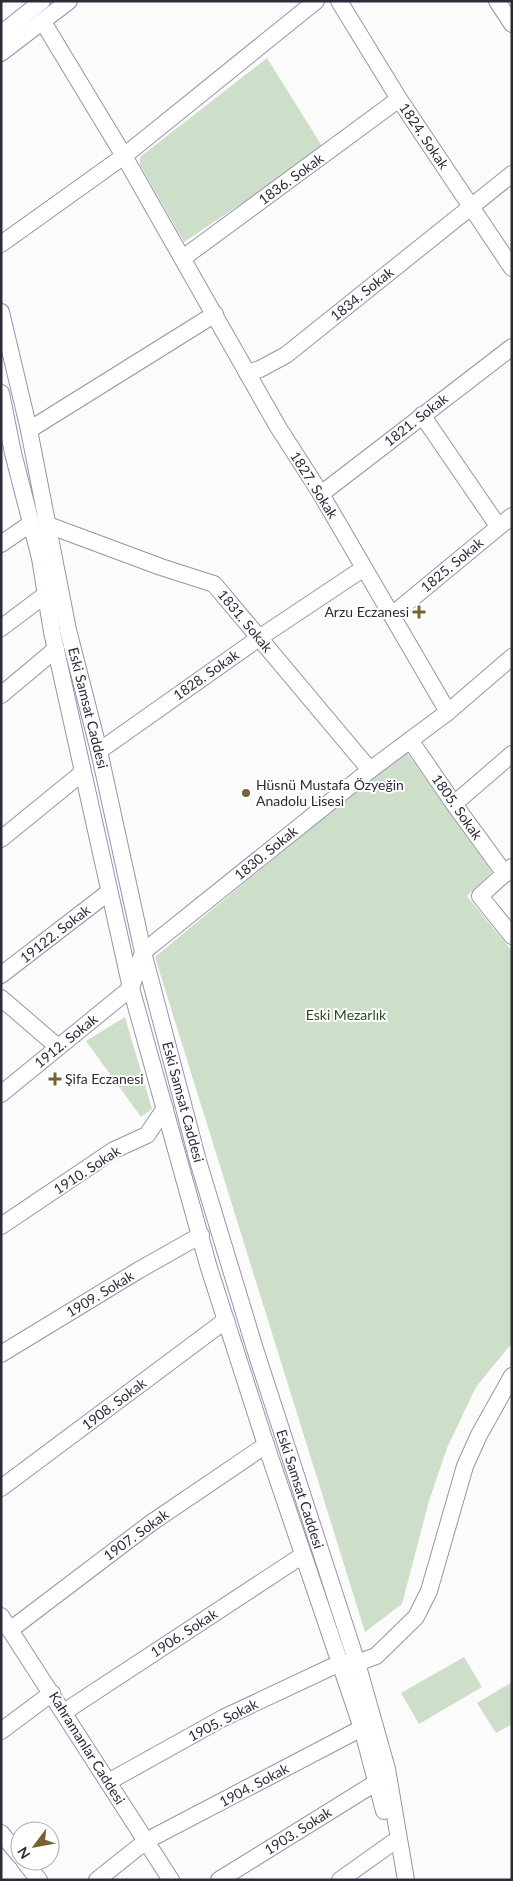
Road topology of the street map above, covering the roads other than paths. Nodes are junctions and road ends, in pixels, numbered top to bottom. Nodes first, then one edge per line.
1 (42, 1) edge
2 (68, 1) edge
3 (316, 1) edge
4 (339, 1) edge
5 (497, 1) edge
6 (43, 22) junction
7 (512, 24) edge
8 (1, 34) edge
9 (1, 53) edge
10 (399, 99) junction
11 (124, 156) junction
12 (512, 174) edge
13 (471, 206) junction
14 (1, 244) edge
15 (183, 258) junction
16 (512, 268) edge
17 (1, 312) edge
18 (215, 314) junction
19 (512, 347) edge
20 (247, 373) junction
21 (1, 393) edge
22 (422, 415) junction
23 (29, 430) junction
24 (7, 458) edge
25 (321, 494) junction
26 (512, 516) edge
27 (30, 524) junction
28 (48, 525) junction
29 (498, 526) junction
30 (1, 544) edge
31 (364, 568) junction
32 (45, 595) junction
33 (392, 615) junction
34 (1, 628) edge
35 (259, 638) junction
36 (56, 649) junction
37 (512, 657) edge
38 (1, 695) edge
39 (448, 712) junction
40 (410, 740) junction
41 (99, 751) junction
42 (512, 754) edge
43 (370, 770) junction
44 (82, 773) junction
45 (454, 804) junction
46 (1, 839) edge
47 (508, 870) edge
48 (109, 892) junction
49 (512, 936) edge
50 (143, 952) junction
51 (1, 975) edge
52 (131, 988) junction
53 (1, 998) edge
54 (58, 1047) junction
55 (1, 1094) edge
56 (164, 1108) junction
57 (1, 1226) edge
58 (201, 1235) junction
59 (226, 1320) junction
60 (1, 1354) edge
61 (512, 1376) edge
62 (266, 1444) junction
63 (1, 1488) edge
64 (303, 1555) junction
65 (6, 1623) edge
66 (340, 1663) junction
67 (357, 1663) junction
68 (52, 1693) junction
69 (64, 1712) junction
70 (362, 1728) junction
71 (1, 1731) edge
72 (108, 1782) junction
73 (377, 1782) junction
74 (1, 1833) edge
75 (146, 1841) junction
76 (392, 1843) junction
77 (10, 1844) edge
78 (97, 1880) edge
79 (172, 1880) edge
80 (219, 1880) edge
81 (340, 1880) edge
82 (397, 1880) edge
83 (406, 1880) edge

1 - 8 street
2 - 6 street
3 - 11 street
4 - 10 street, 1824. Sokak
5 - 7 street
6 - 9 street
6 - 11 street, 1827. Sokak
10 - 13 street, 1824. Sokak
10 - 15 street, 1836. Sokak
11 - 14 street
11 - 15 street, 1827. Sokak
12 - 13 street, 1834. Sokak
13 - 16 street, 1824. Sokak
13 - 20 street, 1834. Sokak
15 - 18 street, 1827. Sokak
17 - 23 street, Eski Samsat Caddesi
18 - 20 street, 1827. Sokak
18 - 23 street
19 - 22 street, 1821. Sokak
20 - 25 street, 1827. Sokak
21 - 24 street, Eski Samsat Caddesi
22 - 25 street, 1821. Sokak
22 - 29 street
23 - 28 street, Eski Samsat Caddesi
24 - 27 street, Eski Samsat Caddesi
25 - 31 street, 1827. Sokak
26 - 29 street, 1825. Sokak
27 - 30 street
27 - 32 street, Eski Samsat Caddesi
28 - 35 street, 1831. Sokak
28 - 41 street, Eski Samsat Caddesi
29 - 33 street, 1825. Sokak
31 - 33 street, 1827. Sokak
31 - 35 street, 1828. Sokak
32 - 34 street
32 - 36 street, Eski Samsat Caddesi
33 - 39 street, 1827. Sokak
35 - 41 street, 1828. Sokak
35 - 43 street, 1831. Sokak
36 - 38 street
36 - 44 street, Eski Samsat Caddesi
37 - 39 street, 1830. Sokak
39 - 40 street, 1830. Sokak
40 - 43 street, 1830. Sokak
40 - 45 street, 1805. Sokak
41 - 50 street, Eski Samsat Caddesi
42 - 45 street
43 - 50 street, 1830. Sokak
44 - 46 street
44 - 48 street, Eski Samsat Caddesi
45 - 47 street, 1805. Sokak
47 - 49 street
48 - 51 street, 19122. Sokak
48 - 52 street, Eski Samsat Caddesi
50 - 52 street
50 - 67 street, Eski Samsat Caddesi
52 - 54 street, 1912. Sokak
52 - 56 street, Eski Samsat Caddesi
53 - 54 street
54 - 55 street, 1912. Sokak
56 - 57 street, 1910. Sokak
56 - 58 street, Eski Samsat Caddesi
58 - 59 street, Eski Samsat Caddesi
58 - 60 street, 1909. Sokak
59 - 62 street, Eski Samsat Caddesi
59 - 63 street, 1908. Sokak
61 - 67 street
62 - 64 street, Eski Samsat Caddesi
62 - 65 street, 1907. Sokak
64 - 66 street, Eski Samsat Caddesi
64 - 69 street, 1906. Sokak
65 - 68 street, Kahramanlar Caddesi
66 - 67 street
66 - 70 street, Eski Samsat Caddesi
66 - 72 street, 1905. Sokak
67 - 83 street, Eski Samsat Caddesi
68 - 69 street, Kahramanlar Caddesi
68 - 71 street
69 - 72 street, Kahramanlar Caddesi
70 - 73 street, Eski Samsat Caddesi
70 - 75 street, 1904. Sokak
72 - 75 street, Kahramanlar Caddesi
73 - 76 street, Eski Samsat Caddesi
73 - 80 street, 1903. Sokak
74 - 77 street
75 - 78 street, 1904. Sokak
75 - 79 street, Kahramanlar Caddesi
76 - 81 street
76 - 82 street, Eski Samsat Caddesi

